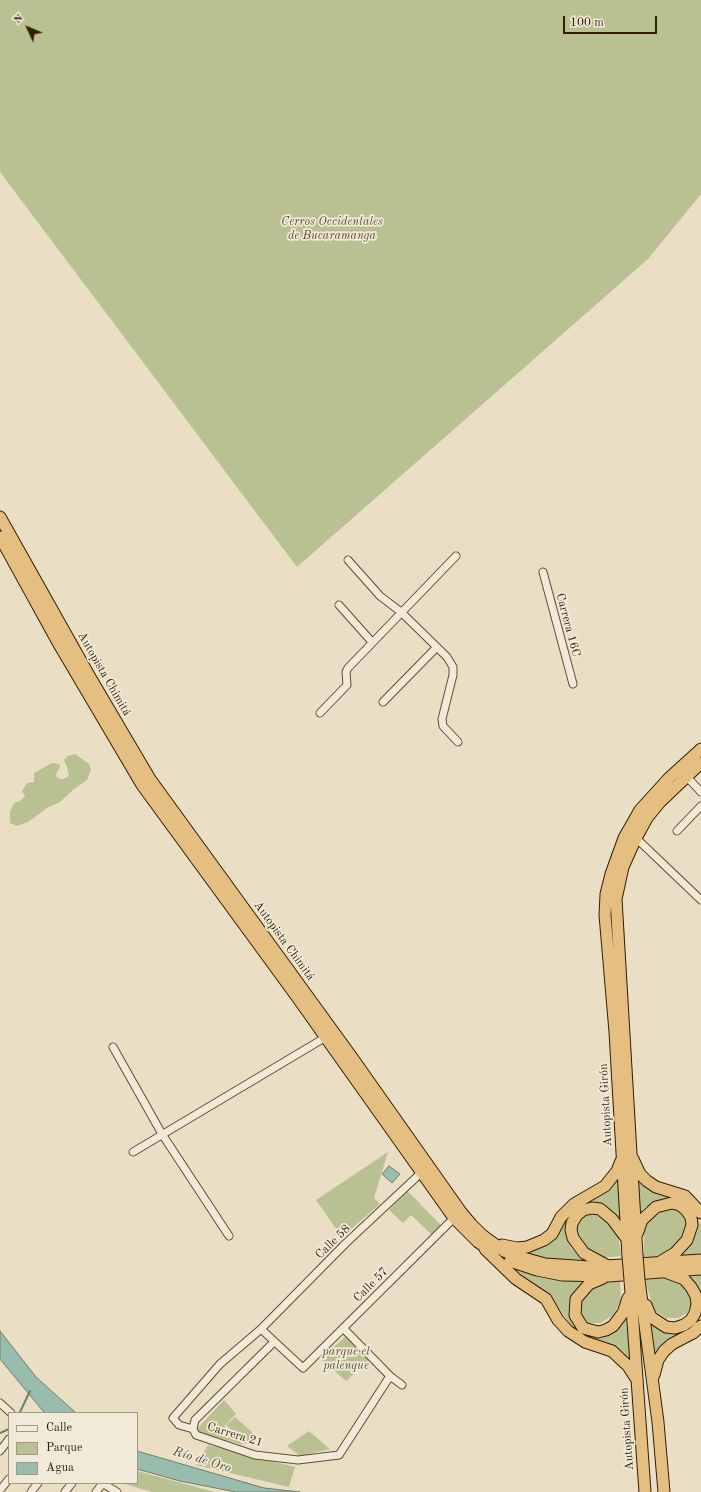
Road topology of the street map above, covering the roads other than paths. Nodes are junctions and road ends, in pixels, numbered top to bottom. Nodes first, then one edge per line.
1 (0, 517) edge
2 (0, 537) edge
3 (456, 556) dead end
4 (348, 560) dead end
5 (543, 572) dead end
6 (339, 605) dead end
7 (401, 612) junction
8 (372, 642) junction
9 (437, 646) junction
10 (572, 684) dead end
11 (383, 702) dead end
12 (320, 713) dead end
13 (458, 742) dead end
14 (701, 749) edge
15 (701, 763) edge
16 (687, 777) junction
17 (701, 792) edge
18 (701, 806) edge
19 (677, 831) dead end
20 (636, 838) junction
21 (701, 900) edge
22 (326, 1037) junction
23 (112, 1047) dead end
24 (162, 1134) junction
25 (630, 1149) junction
26 (133, 1152) dead end
27 (622, 1159) junction
28 (422, 1172) junction
29 (701, 1213) edge
30 (454, 1218) junction
31 (229, 1236) dead end
32 (632, 1238) junction
33 (478, 1242) junction
34 (492, 1242) junction
35 (701, 1260) edge
36 (661, 1267) junction
37 (634, 1268) junction
38 (701, 1269) edge
39 (608, 1271) junction
40 (636, 1292) junction
41 (701, 1326) edge
42 (343, 1328) junction
43 (261, 1329) junction
44 (274, 1342) junction
45 (390, 1376) junction
46 (636, 1380) junction
47 (402, 1385) dead end
48 (653, 1388) junction
49 (0, 1403) edge
50 (10, 1412) edge
51 (194, 1432) junction
52 (8, 1440) edge
53 (0, 1451) edge
54 (8, 1479) edge
55 (37, 1484) edge
56 (71, 1484) edge
57 (104, 1484) edge
58 (0, 1490) edge
59 (31, 1492) edge
60 (65, 1492) edge
61 (117, 1492) edge
62 (645, 1492) edge
63 (664, 1492) edge

1 - 34 highway, Autopista Chimitá
2 - 22 highway, Autopista Chimitá
3 - 7 street
4 - 7 street
5 - 10 street, Carrera 16C
6 - 8 street
7 - 8 street
7 - 9 street
8 - 12 street
9 - 11 street
9 - 13 street
14 - 27 highway, Autopista Girón
15 - 16 highway, Autopista Girón
16 - 17 street
16 - 20 highway, Autopista Girón
18 - 19 street
20 - 21 street
20 - 25 highway, Autopista Girón
22 - 24 street
22 - 28 highway, Autopista Chimitá
23 - 24 street
24 - 26 street
24 - 31 street
25 - 29 highway
25 - 32 highway, Autopista Girón
27 - 32 highway, Autopista Girón
27 - 34 highway
28 - 30 highway, Autopista Chimitá
28 - 43 street, Calle 58
30 - 33 highway, Autopista Chimitá
30 - 42 street, Calle 57
32 - 36 highway
32 - 37 highway, Autopista Girón
32 - 39 highway
33 - 39 highway, Autopista Chimitá
33 - 46 highway
34 - 39 highway, Autopista Chimitá
35 - 36 highway
36 - 37 highway
36 - 38 highway
36 - 40 highway
37 - 39 highway, Autopista Chimitá
37 - 40 highway, Autopista Girón
39 - 40 highway
40 - 46 highway, Autopista Girón
40 - 48 highway, Autopista Girón
41 - 48 highway
42 - 44 street, Calle 57
42 - 45 street
43 - 44 street
43 - 51 street, Calle 58
44 - 51 street
45 - 47 street
45 - 51 street, Carrera 21
46 - 62 highway, Autopista Girón
48 - 63 highway, Autopista Girón
49 - 50 street
52 - 53 street
54 - 58 street
55 - 59 street
56 - 60 street
57 - 61 street

